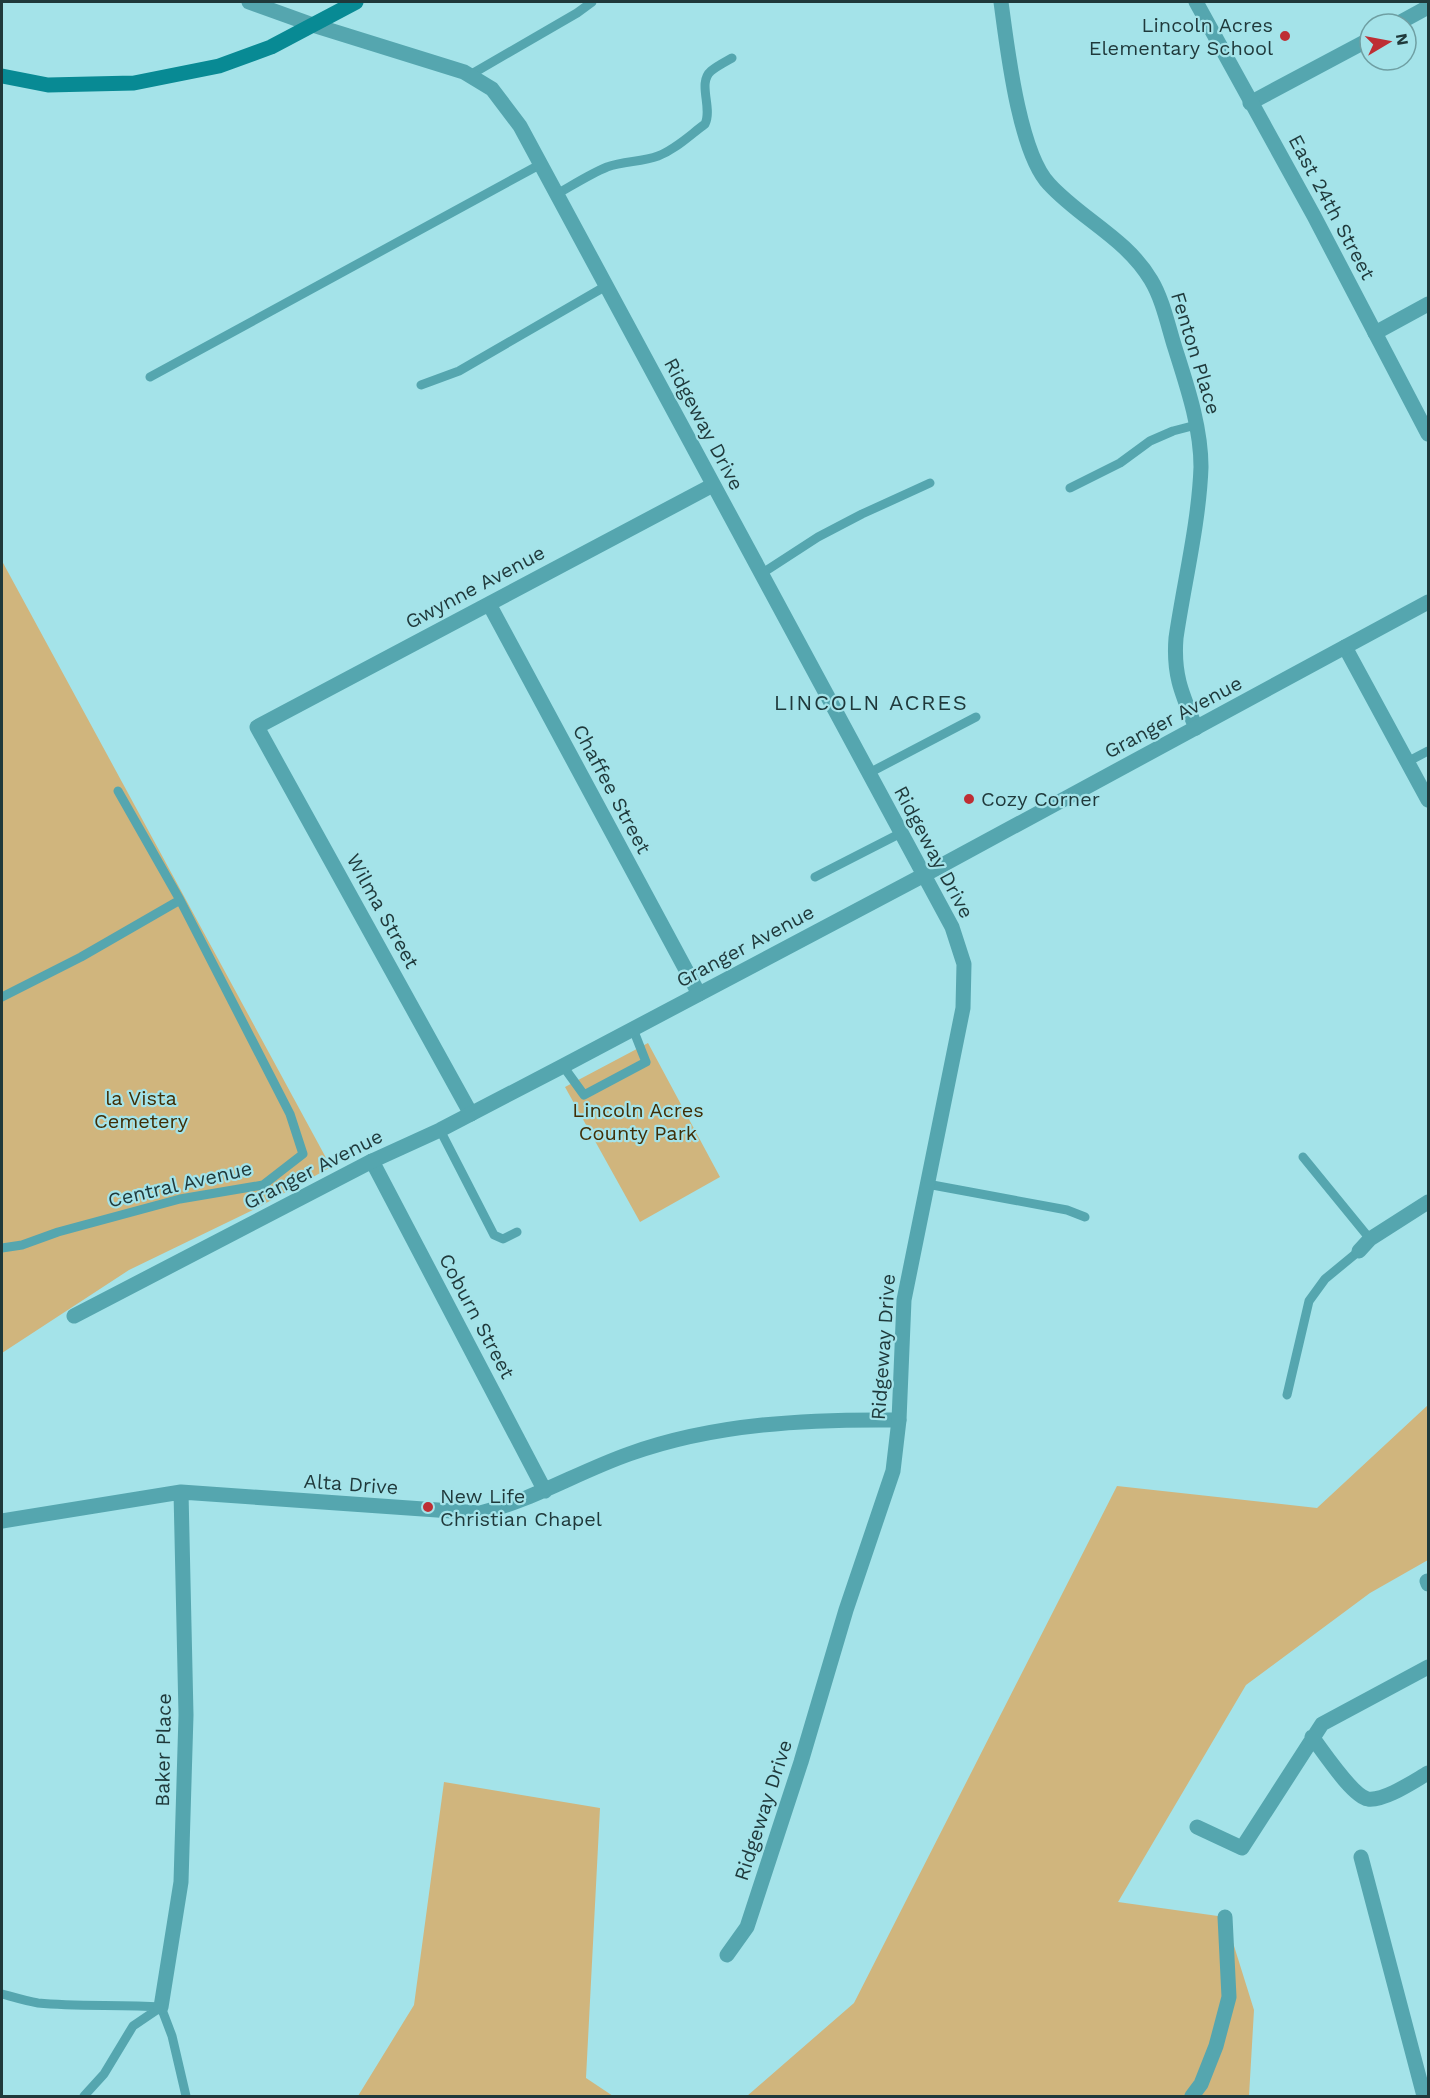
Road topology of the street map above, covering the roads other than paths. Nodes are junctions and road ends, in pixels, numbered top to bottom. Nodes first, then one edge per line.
1 (249, 2) edge
2 (356, 2) edge
3 (592, 2) edge
4 (1001, 2) edge
5 (1196, 2) edge
6 (313, 25) junction
7 (1358, 45) edge
8 (732, 58) dead end
9 (470, 75) junction
10 (2, 76) edge
11 (1250, 103) junction
12 (541, 165) junction
13 (557, 194) junction
14 (606, 286) junction
15 (1428, 304) edge
16 (1375, 333) junction
17 (150, 377) dead end
18 (421, 385) dead end
19 (1196, 425) junction
20 (1428, 434) edge
21 (930, 483) dead end
22 (713, 485) junction
23 (1070, 488) dead end
24 (761, 574) junction
25 (1428, 602) edge
26 (489, 603) junction
27 (1345, 647) junction
28 (976, 717) dead end
29 (257, 727) joint
30 (1196, 728) junction
31 (1428, 751) edge
32 (1407, 762) junction
33 (869, 773) junction
34 (118, 791) dead end
35 (1428, 801) edge
36 (901, 833) junction
37 (924, 876) junction
38 (814, 877) dead end
39 (180, 900) junction
40 (699, 993) junction
41 (2, 997) edge
42 (633, 1029) junction
43 (563, 1066) junction
44 (471, 1114) junction
45 (440, 1130) junction
46 (303, 1154) joint
47 (1303, 1157) dead end
48 (372, 1161) junction
49 (927, 1184) junction
50 (1428, 1202) edge
51 (1085, 1216) dead end
52 (517, 1232) dead end
53 (1370, 1239) junction
54 (2, 1248) edge
55 (1359, 1251) joint
56 (74, 1316) dead end
57 (1287, 1395) dead end
58 (899, 1420) junction
59 (545, 1491) junction
60 (180, 1492) junction
61 (2, 1521) edge
62 (1428, 1667) edge
63 (1312, 1737) junction
64 (1428, 1773) edge
65 (1197, 1827) dead end
66 (1361, 1857) dead end
67 (1225, 1917) dead end
68 (727, 1955) dead end
69 (2, 1994) edge
70 (161, 2007) junction
71 (84, 2097) edge
72 (186, 2097) edge
73 (1192, 2097) edge
74 (1424, 2097) edge

1 - 6 street, Ridgeway Drive
2 - 6 main road
3 - 9 lane
4 - 19 street, Fenton Place
5 - 11 street, East 24th Street
6 - 9 street, Ridgeway Drive
6 - 10 main road
7 - 11 street
8 - 13 lane
9 - 12 street, Ridgeway Drive
11 - 16 street, East 24th Street
12 - 13 street, Ridgeway Drive
12 - 17 lane
13 - 14 street, Ridgeway Drive
14 - 18 lane
14 - 22 street, Ridgeway Drive
15 - 16 street
16 - 20 street, East 24th Street
19 - 23 lane
19 - 30 street, Fenton Place
21 - 24 lane
22 - 24 street, Ridgeway Drive
22 - 26 street, Gwynne Avenue
24 - 33 street, Ridgeway Drive
25 - 27 street, Granger Avenue
26 - 29 street, Gwynne Avenue
26 - 40 street, Chaffee Street
27 - 30 street, Granger Avenue
27 - 32 street
28 - 33 lane
29 - 44 street, Wilma Street
30 - 37 street, Granger Avenue
31 - 32 lane
32 - 35 street
33 - 36 street, Ridgeway Drive
34 - 39 lane, Granger Avenue
36 - 37 street, Ridgeway Drive
36 - 38 lane
37 - 40 street, Granger Avenue
37 - 49 street, Ridgeway Drive
39 - 41 lane
39 - 46 lane, Granger Avenue
40 - 42 street, Granger Avenue
42 - 43 street, Granger Avenue
42 - 43 lane
43 - 44 street, Granger Avenue
44 - 45 street, Granger Avenue
45 - 48 street, Granger Avenue
45 - 52 lane
46 - 54 lane, Central Avenue
47 - 53 lane
48 - 56 street, Granger Avenue
48 - 59 street, Coburn Street
49 - 51 lane
49 - 58 street, Ridgeway Drive
50 - 53 street
53 - 55 street
55 - 57 lane
58 - 59 street, Alta Drive
58 - 68 street, Ridgeway Drive
59 - 60 street, Alta Drive
60 - 61 street, Alta Drive
60 - 70 street, Baker Place
62 - 63 street
63 - 64 street
63 - 65 street
66 - 74 street
67 - 73 street
69 - 70 lane
70 - 71 lane
70 - 72 lane

